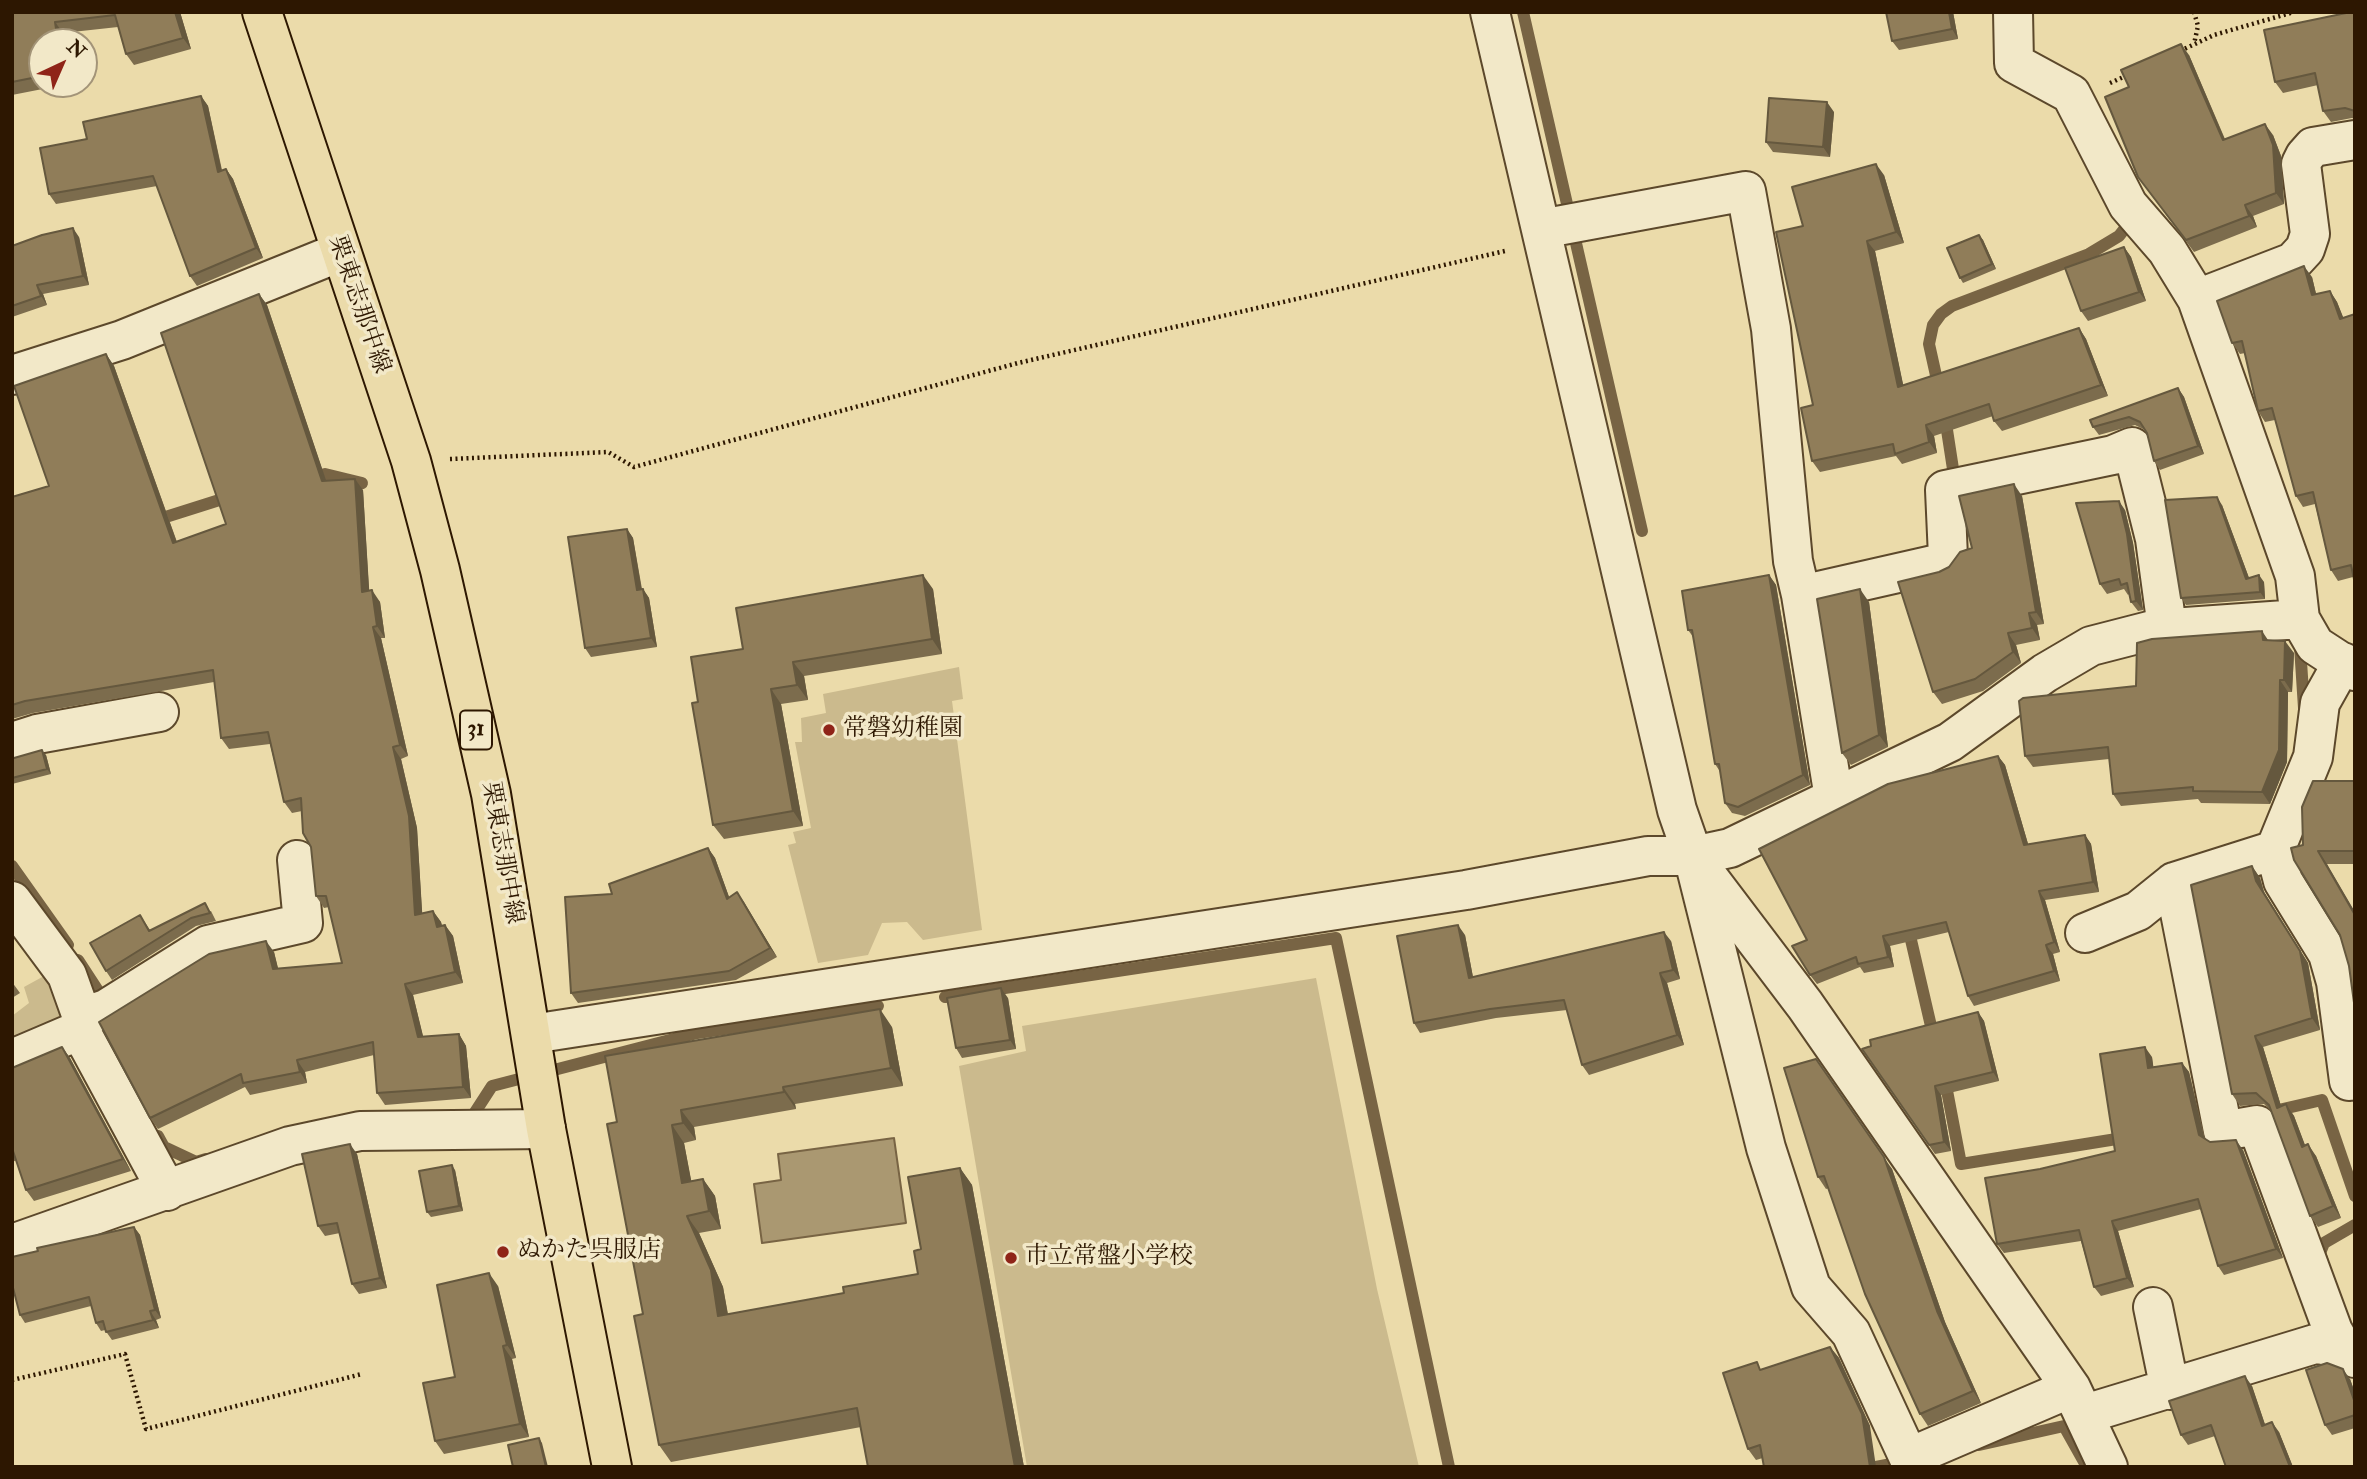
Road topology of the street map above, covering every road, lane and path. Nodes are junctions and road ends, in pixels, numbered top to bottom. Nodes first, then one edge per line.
1 (262, 12) edge
2 (1490, 12) edge
3 (2013, 12) edge
4 (2194, 12) edge
5 (2294, 12) edge
6 (2194, 44) junction
7 (2171, 55) edge
8 (2134, 72) edge
9 (2074, 100) junction
10 (2355, 140) edge
11 (1556, 230) junction
12 (340, 252) junction
13 (2197, 299) junction
14 (12, 375) edge
15 (411, 461) junction
16 (1797, 578) junction
17 (2300, 619) junction
18 (2167, 628) junction
19 (2349, 666) edge
20 (159, 712) dead end
21 (12, 742) edge
22 (1834, 798) junction
23 (2275, 850) junction
24 (1693, 856) junction
25 (297, 860) dead end
26 (2174, 882) junction
27 (12, 901) edge
28 (2085, 933) dead end
29 (81, 1024) junction
30 (532, 1034) junction
31 (12, 1059) edge
32 (2352, 1080) edge
33 (546, 1129) junction
34 (167, 1191) junction
35 (12, 1244) edge
36 (2153, 1307) dead end
37 (2351, 1357) edge
38 (362, 1374) dead end
39 (12, 1380) edge
40 (2170, 1390) junction
41 (2078, 1401) junction
42 (1912, 1462) edge
43 (612, 1467) edge
44 (2108, 1467) edge

1 - 12 main road, 栗東志那中線 / 31
2 - 11 street
3 - 9 street
4 - 6 path
5 - 6 path
6 - 7 path
8 - 9 path
9 - 13 street
10 - 13 street
11 - 15 path
11 - 16 street
11 - 24 street
12 - 14 street
12 - 15 main road, 栗東志那中線 / 31
13 - 17 street
15 - 30 main road, 栗東志那中線 / 31
16 - 18 street
16 - 22 street
17 - 18 street
17 - 19 street
18 - 22 street
19 - 23 street
20 - 21 street
22 - 24 street
23 - 26 street
23 - 32 street
24 - 30 street
24 - 41 street
24 - 42 street
25 - 29 street
26 - 28 street
26 - 37 street
27 - 29 street
29 - 31 street
29 - 34 street
30 - 33 main road, 栗東志那中線 / 31
33 - 34 street
33 - 43 main road, 栗東志那中線 / 31
34 - 35 street
36 - 40 street
37 - 40 street
38 - 39 path
40 - 41 street
41 - 42 street
41 - 44 street

